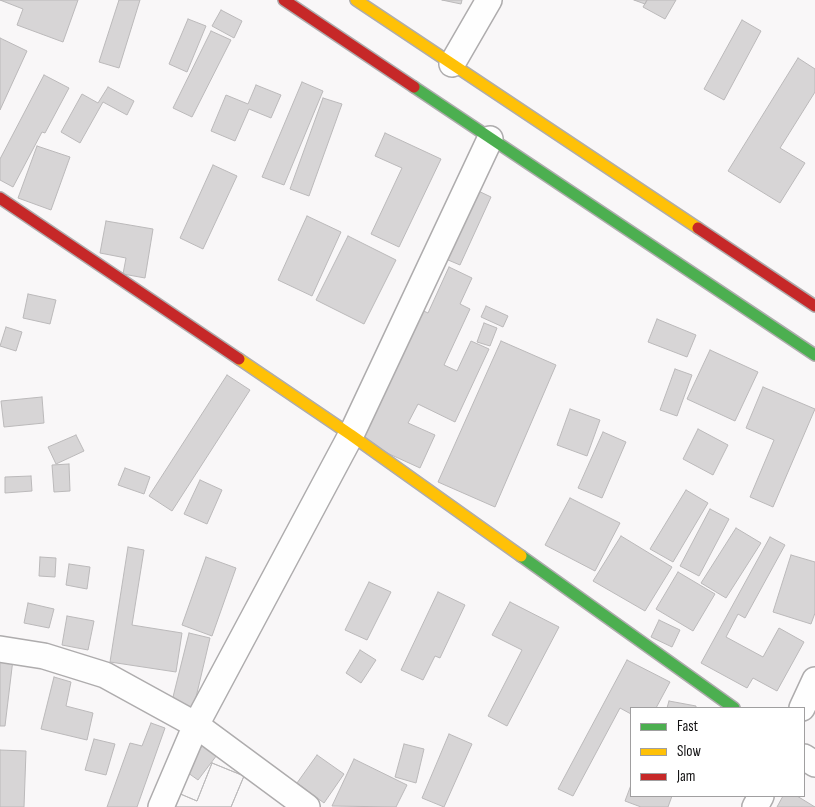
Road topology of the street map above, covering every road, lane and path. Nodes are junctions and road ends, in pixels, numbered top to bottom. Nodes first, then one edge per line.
1 (284, 0) edge
2 (356, 0) edge
3 (489, 0) edge
4 (452, 64) junction
5 (490, 139) junction
6 (0, 198) edge
7 (815, 306) edge
8 (815, 355) edge
9 (351, 435) junction
10 (0, 649) edge
11 (815, 680) edge
12 (733, 707) edge
13 (802, 707) edge
14 (196, 725) junction
15 (161, 807) edge
16 (307, 807) edge

1 - 5 main road
2 - 4 main road
3 - 4 street
4 - 7 main road
5 - 8 main road
5 - 9 street
6 - 9 main road
9 - 12 main road
9 - 14 street
10 - 14 street
11 - 13 street
14 - 15 street
14 - 16 street

